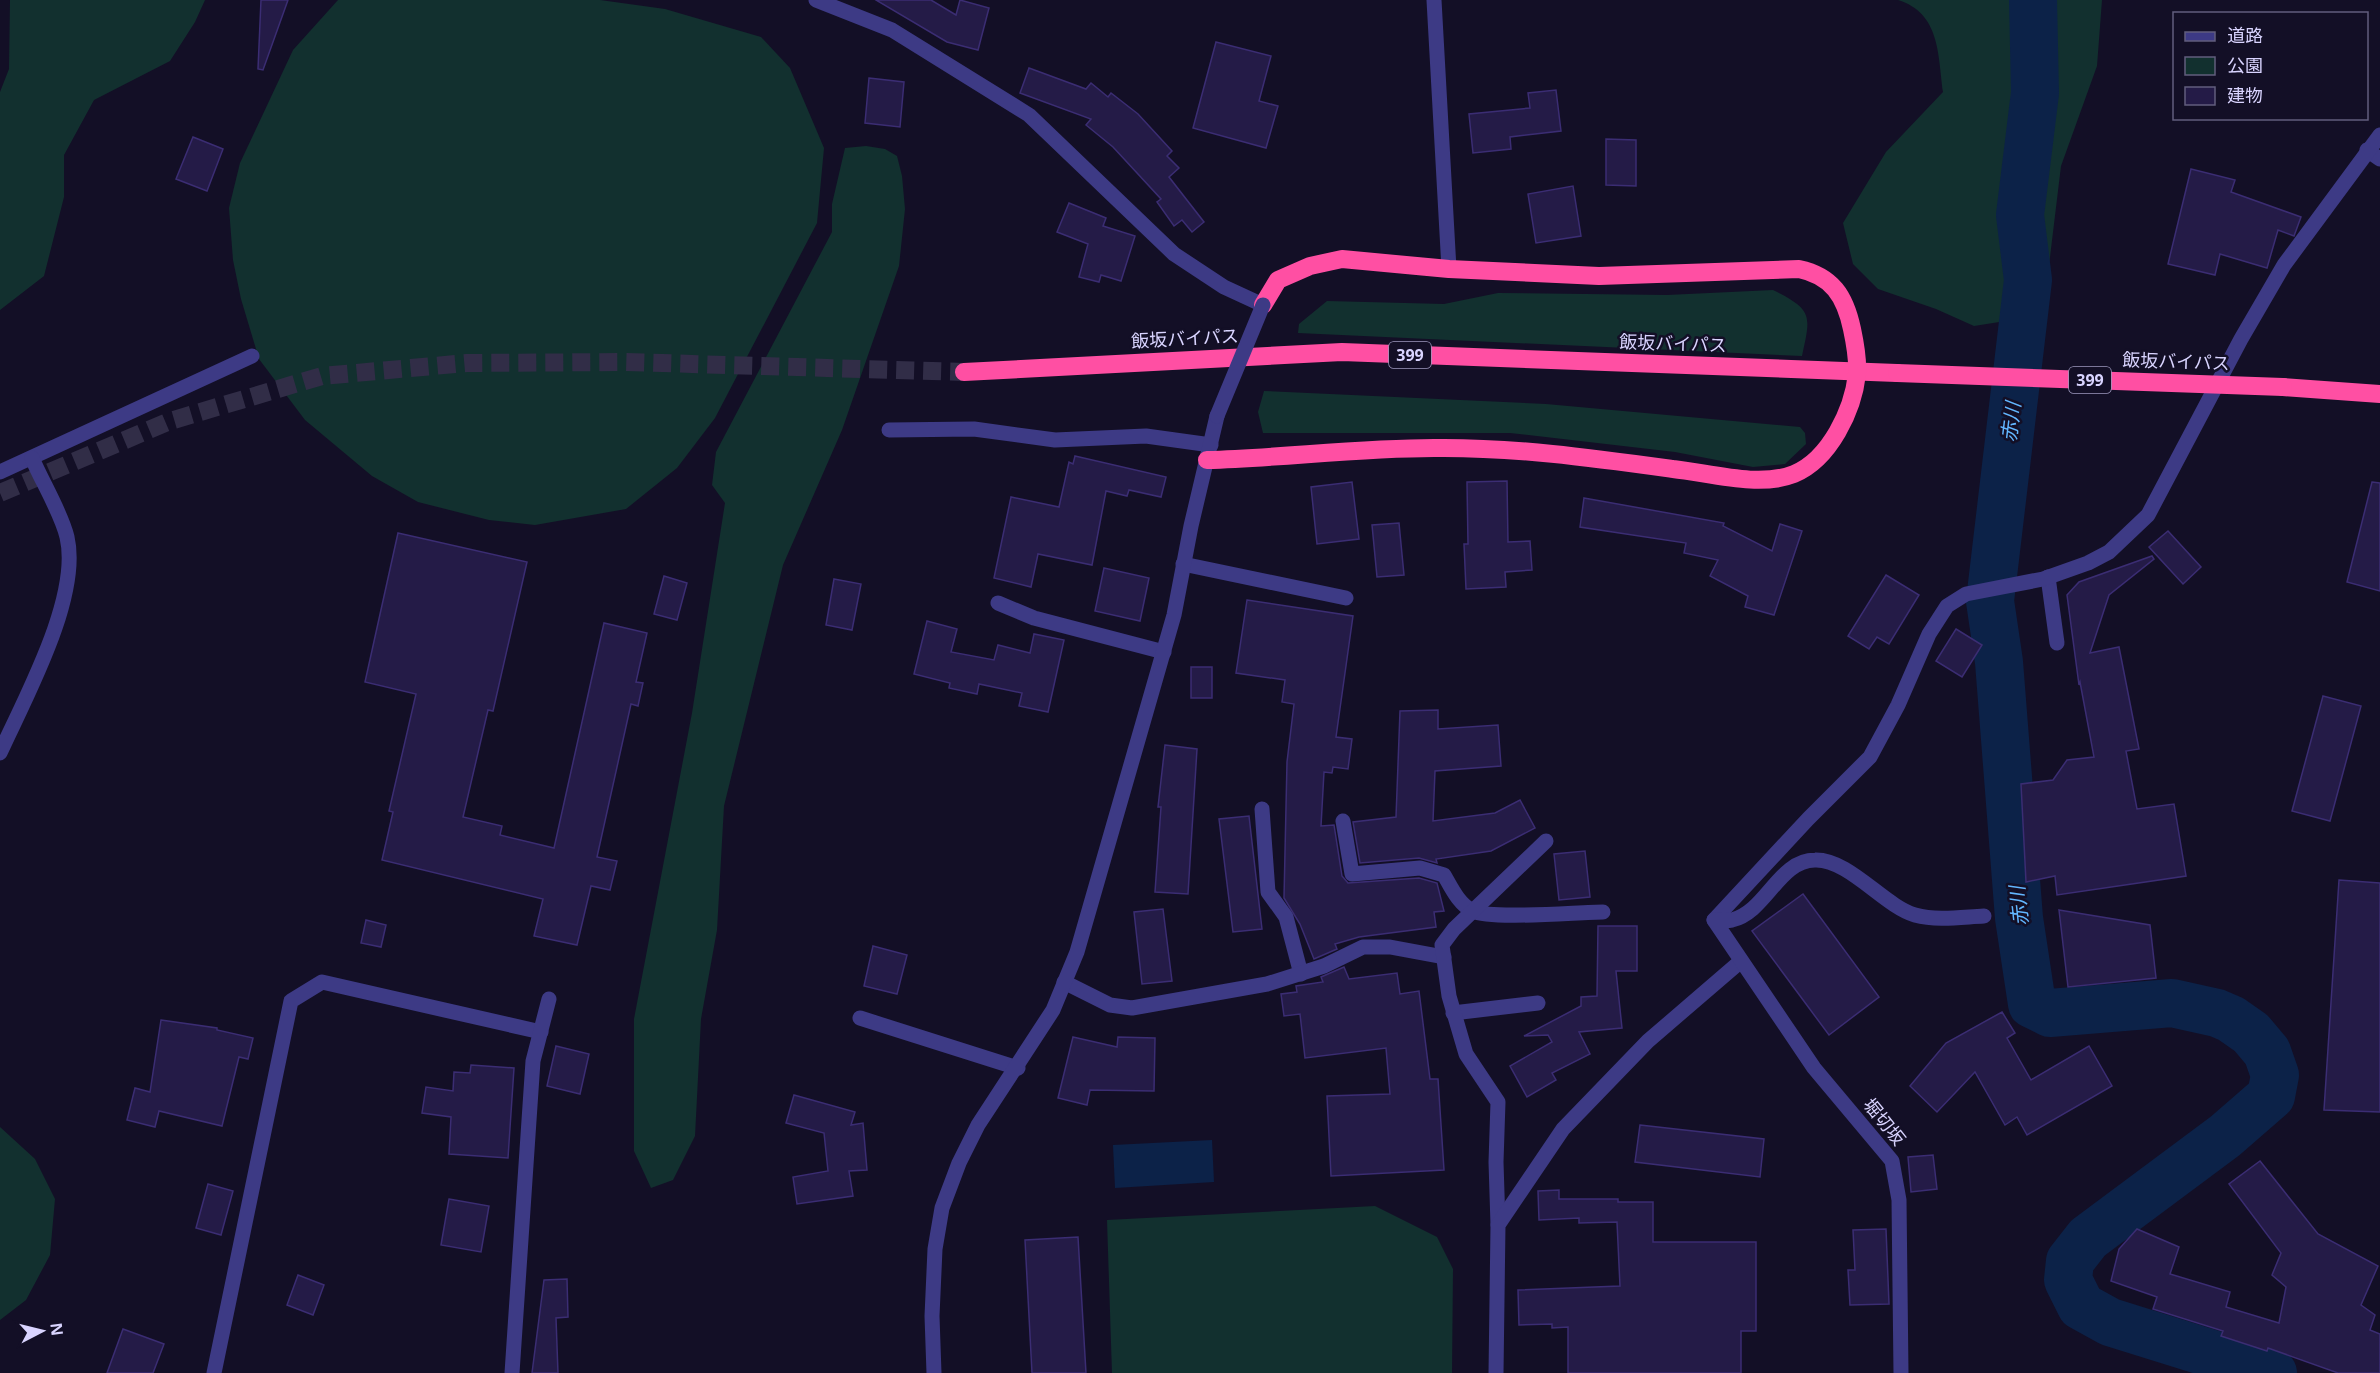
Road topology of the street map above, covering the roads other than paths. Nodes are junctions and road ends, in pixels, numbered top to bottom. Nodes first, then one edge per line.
1 (816, 0) edge
2 (1434, 0) edge
3 (2380, 135) edge
4 (2374, 155) edge
5 (1449, 269) junction
6 (1263, 305) junction
7 (252, 356) dead end
8 (964, 372) tunnel mouth
9 (1857, 372) junction
10 (2380, 394) edge
11 (889, 430) dead end
12 (1209, 452) junction
13 (32, 458) junction
14 (0, 472) edge
15 (1184, 564) junction
16 (2048, 577) junction
17 (1346, 598) dead end
18 (998, 603) dead end
19 (2057, 643) dead end
20 (1164, 652) junction
21 (0, 753) edge
22 (1262, 809) dead end
23 (1343, 821) dead end
24 (1546, 841) dead end
25 (1473, 911) junction
26 (1603, 912) dead end
27 (1984, 916) dead end
28 (1714, 920) junction
29 (1444, 957) junction
30 (1741, 961) junction
31 (1301, 974) junction
32 (1064, 982) junction
33 (549, 999) dead end
34 (1538, 1003) dead end
35 (1454, 1013) junction
36 (860, 1018) dead end
37 (541, 1032) junction
38 (1018, 1068) junction
39 (1498, 1225) junction
40 (214, 1373) edge
41 (512, 1373) edge
42 (934, 1373) edge
43 (1496, 1373) edge
44 (1901, 1373) edge

1 - 6 street
2 - 5 street
3 - 4 street
4 - 16 street
5 - 6 highway
5 - 9 highway
6 - 12 street, bridge
7 - 13 street
8 - 9 highway, 飯坂バイパス / 399
9 - 10 highway, 飯坂バイパス / 399, bridge
9 - 12 highway
11 - 12 street
12 - 15 street
13 - 14 street
13 - 21 street
15 - 17 street
15 - 20 street
16 - 19 street
16 - 28 street
18 - 20 street
20 - 32 street
22 - 31 street
23 - 25 street
24 - 25 street
25 - 26 street
25 - 29 street
27 - 28 street
28 - 30 street, 堀切坂
29 - 31 street
29 - 35 street
30 - 39 street
30 - 44 street, 堀切坂
31 - 32 street
32 - 38 street
33 - 37 street
34 - 35 street
35 - 39 street
36 - 38 street
37 - 40 street
37 - 41 street
38 - 42 street
39 - 43 street

